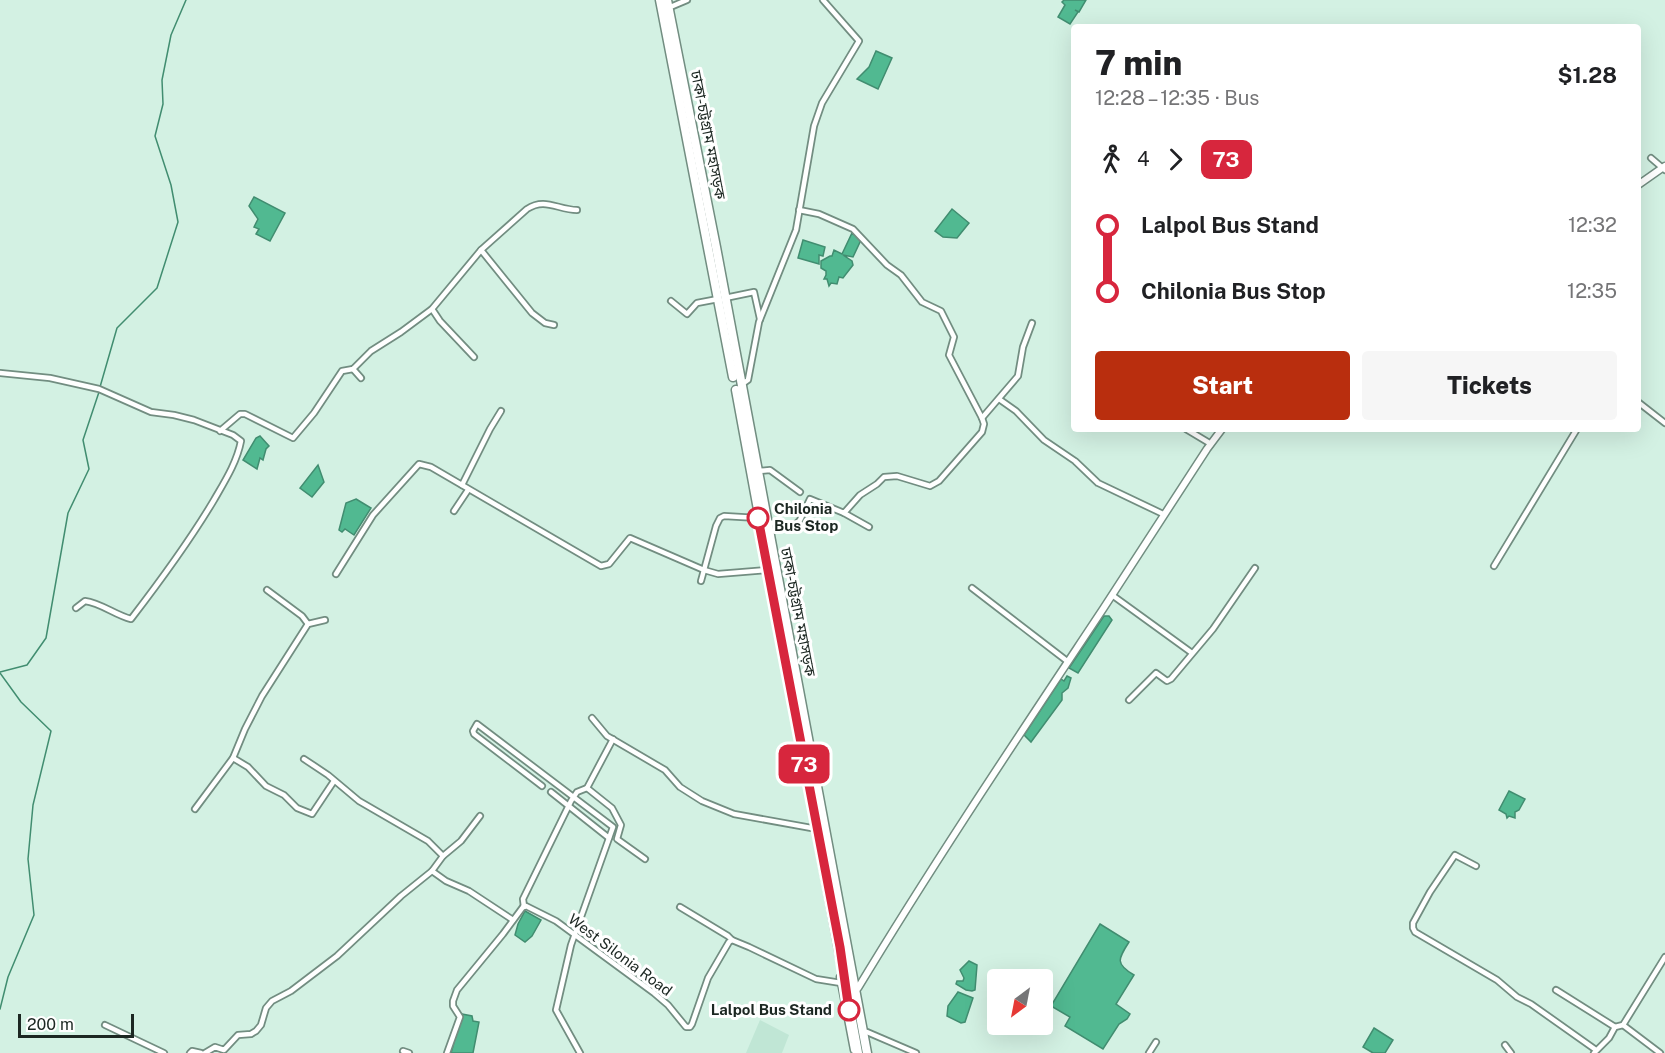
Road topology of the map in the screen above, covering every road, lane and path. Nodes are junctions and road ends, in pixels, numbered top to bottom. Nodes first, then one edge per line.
1 (660, 0) edge
2 (687, 0) edge
3 (823, 0) edge
4 (668, 4) edge
5 (1651, 158) dead end
6 (1664, 168) edge
7 (1641, 183) edge
8 (578, 210) dead end
9 (799, 210) junction
10 (481, 250) junction
11 (722, 298) junction
12 (671, 301) dead end
13 (432, 309) junction
14 (760, 319) junction
15 (1032, 323) dead end
16 (554, 325) dead end
17 (474, 357) dead end
18 (354, 369) junction
19 (0, 373) edge
20 (361, 378) dead end
21 (740, 385) junction
22 (999, 399) junction
23 (1641, 404) edge
24 (501, 411) dead end
25 (982, 418) junction
26 (1665, 423) edge
27 (220, 431) junction
28 (1191, 432) edge
29 (1220, 432) edge
30 (1575, 432) edge
31 (1211, 444) junction
32 (757, 471) junction
33 (462, 485) junction
34 (468, 490) junction
35 (800, 492) dead end
36 (454, 511) dead end
37 (844, 513) junction
38 (1164, 514) junction
39 (762, 520) junction
40 (869, 527) dead end
41 (1494, 566) dead end
42 (1255, 568) dead end
43 (705, 570) junction
44 (768, 570) junction
45 (336, 574) dead end
46 (701, 581) dead end
47 (972, 588) dead end
48 (267, 590) dead end
49 (1112, 595) junction
50 (76, 608) dead end
51 (325, 620) dead end
52 (308, 624) junction
53 (1192, 653) junction
54 (789, 659) junction
55 (1067, 661) junction
56 (791, 671) junction
57 (1129, 700) dead end
58 (592, 718) dead end
59 (613, 740) junction
60 (233, 758) junction
61 (304, 759) dead end
62 (334, 781) junction
63 (542, 786) dead end
64 (587, 788) junction
65 (551, 792) dead end
66 (574, 797) junction
67 (569, 805) junction
68 (195, 809) dead end
69 (480, 816) dead end
70 (818, 829) junction
71 (609, 838) junction
72 (443, 856) junction
73 (645, 859) dead end
74 (1476, 866) dead end
75 (432, 871) junction
76 (524, 907) junction
77 (680, 907) dead end
78 (513, 920) junction
79 (575, 936) junction
80 (732, 940) junction
81 (843, 944) junction
82 (1665, 957) edge
83 (856, 976) junction
84 (865, 976) junction
85 (841, 983) junction
86 (858, 988) junction
87 (1556, 990) dead end
88 (105, 1025) dead end
89 (1623, 1025) junction
90 (1615, 1027) junction
91 (867, 1032) junction
92 (1156, 1042) dead end
93 (1505, 1045) dead end
94 (1595, 1051) edge
95 (164, 1053) edge
96 (190, 1053) edge
97 (203, 1053) edge
98 (447, 1053) edge
99 (579, 1053) edge
100 (856, 1053) edge
101 (869, 1053) edge
102 (916, 1053) edge
103 (1149, 1053) edge
104 (1511, 1053) edge
105 (1660, 1053) edge

1 - 11 highway, ঢাকা-চট্টগ্রাম মহাসড়ক
2 - 4 street
3 - 9 street
4 - 11 highway, ঢাকা-চট্টগ্রাম মহাসড়ক
5 - 6 street
6 - 7 main road
8 - 10 street
9 - 14 street
9 - 25 street
10 - 13 street
10 - 16 street
11 - 12 street
11 - 14 street
11 - 21 highway, ঢাকা-চট্টগ্রাম মহাসড়ক
11 - 39 highway, ঢাকা-চট্টগ্রাম মহাসড়ক
13 - 17 street
13 - 18 street
14 - 21 street
15 - 22 street
18 - 20 street
18 - 27 street
19 - 27 street
21 - 32 highway, ঢাকা-চট্টগ্রাম মহাসড়ক
22 - 25 street
22 - 38 street
23 - 26 street
24 - 33 street
25 - 37 street
27 - 50 street
28 - 31 street
29 - 31 main road
30 - 41 street
31 - 38 main road
32 - 35 street
32 - 39 highway, ঢাকা-চট্টগ্রাম মহাসড়ক
33 - 34 street
33 - 45 street
34 - 36 street
34 - 43 street
37 - 39 street
37 - 40 street
38 - 49 main road
39 - 43 street
39 - 44 highway, ঢাকা-চট্টগ্রাম মহাসড়ক
39 - 54 highway, ঢাকা-চট্টগ্রাম মহাসড়ক
42 - 53 street
43 - 44 street
43 - 46 street
44 - 54 highway, ঢাকা-চট্টগ্রাম মহাসড়ক
47 - 55 street
48 - 52 street
49 - 53 street
49 - 55 main road
51 - 52 street
52 - 60 street
53 - 57 street
54 - 56 highway, ঢাকা-চট্টগ্রাম মহাসড়ক
55 - 84 main road
56 - 70 highway, ঢাকা-চট্টগ্রাম মহাসড়ক
56 - 81 highway, ঢাকা-চট্টগ্রাম মহাসড়ক
58 - 59 street
59 - 64 street
59 - 70 street
60 - 62 street
60 - 68 street
61 - 62 street
62 - 72 street
63 - 66 street
64 - 66 street
64 - 73 street
65 - 67 street
66 - 67 street
66 - 71 street
67 - 71 street
67 - 76 street
69 - 72 street
70 - 81 highway, ঢাকা-চট্টগ্রাম মহাসড়ক
71 - 79 street
72 - 75 street
74 - 94 street
75 - 78 street
75 - 97 street
76 - 78 street
76 - 79 street, West Silonia Road
77 - 80 street
78 - 98 street
79 - 80 street, West Silonia Road
79 - 99 street
80 - 85 street
81 - 83 main road
81 - 85 main road
81 - 100 highway, ঢাকা-চট্টগ্রাম মহাসড়ক
81 - 101 highway, ঢাকা-চট্টগ্রাম মহাসড়ক
82 - 89 street
83 - 84 main road
83 - 86 main road
84 - 86 main road
85 - 100 main road
86 - 91 main road
87 - 90 street
88 - 95 street
89 - 90 street
89 - 105 street
90 - 94 street
91 - 101 main road
91 - 102 street
92 - 103 street
93 - 104 street
96 - 97 street

